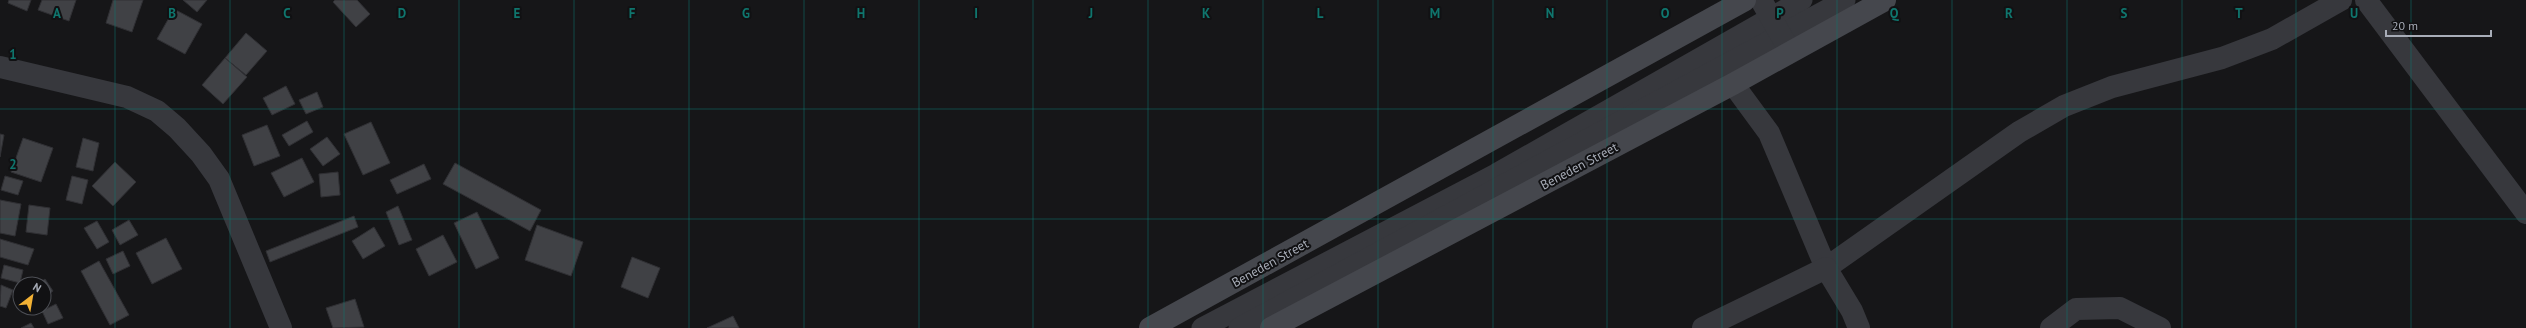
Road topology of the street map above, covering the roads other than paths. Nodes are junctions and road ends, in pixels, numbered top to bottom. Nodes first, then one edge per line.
1 (1745, 0) edge
2 (1802, 0) edge
3 (1845, 0) edge
4 (1885, 0) edge
5 (2341, 0) edge
6 (2366, 0) edge
7 (1776, 26) edge
8 (0, 67) edge
9 (1733, 84) junction
10 (2526, 213) edge
11 (1826, 268) junction
12 (281, 328) edge
13 (1150, 328) edge
14 (1202, 328) edge
15 (1239, 328) edge
16 (1271, 328) edge
17 (1703, 328) edge
18 (1859, 328) edge
19 (2051, 328) edge
20 (2160, 328) edge

1 - 13 main road, Beneden Street
2 - 7 lane
3 - 7 lane
4 - 7 main road, Beneden Street
5 - 11 street
6 - 10 street
7 - 9 main road, Beneden Street
7 - 14 lane
7 - 15 lane
8 - 12 street
9 - 11 street
9 - 16 main road, Beneden Street
11 - 17 street
11 - 18 street
19 - 20 street

